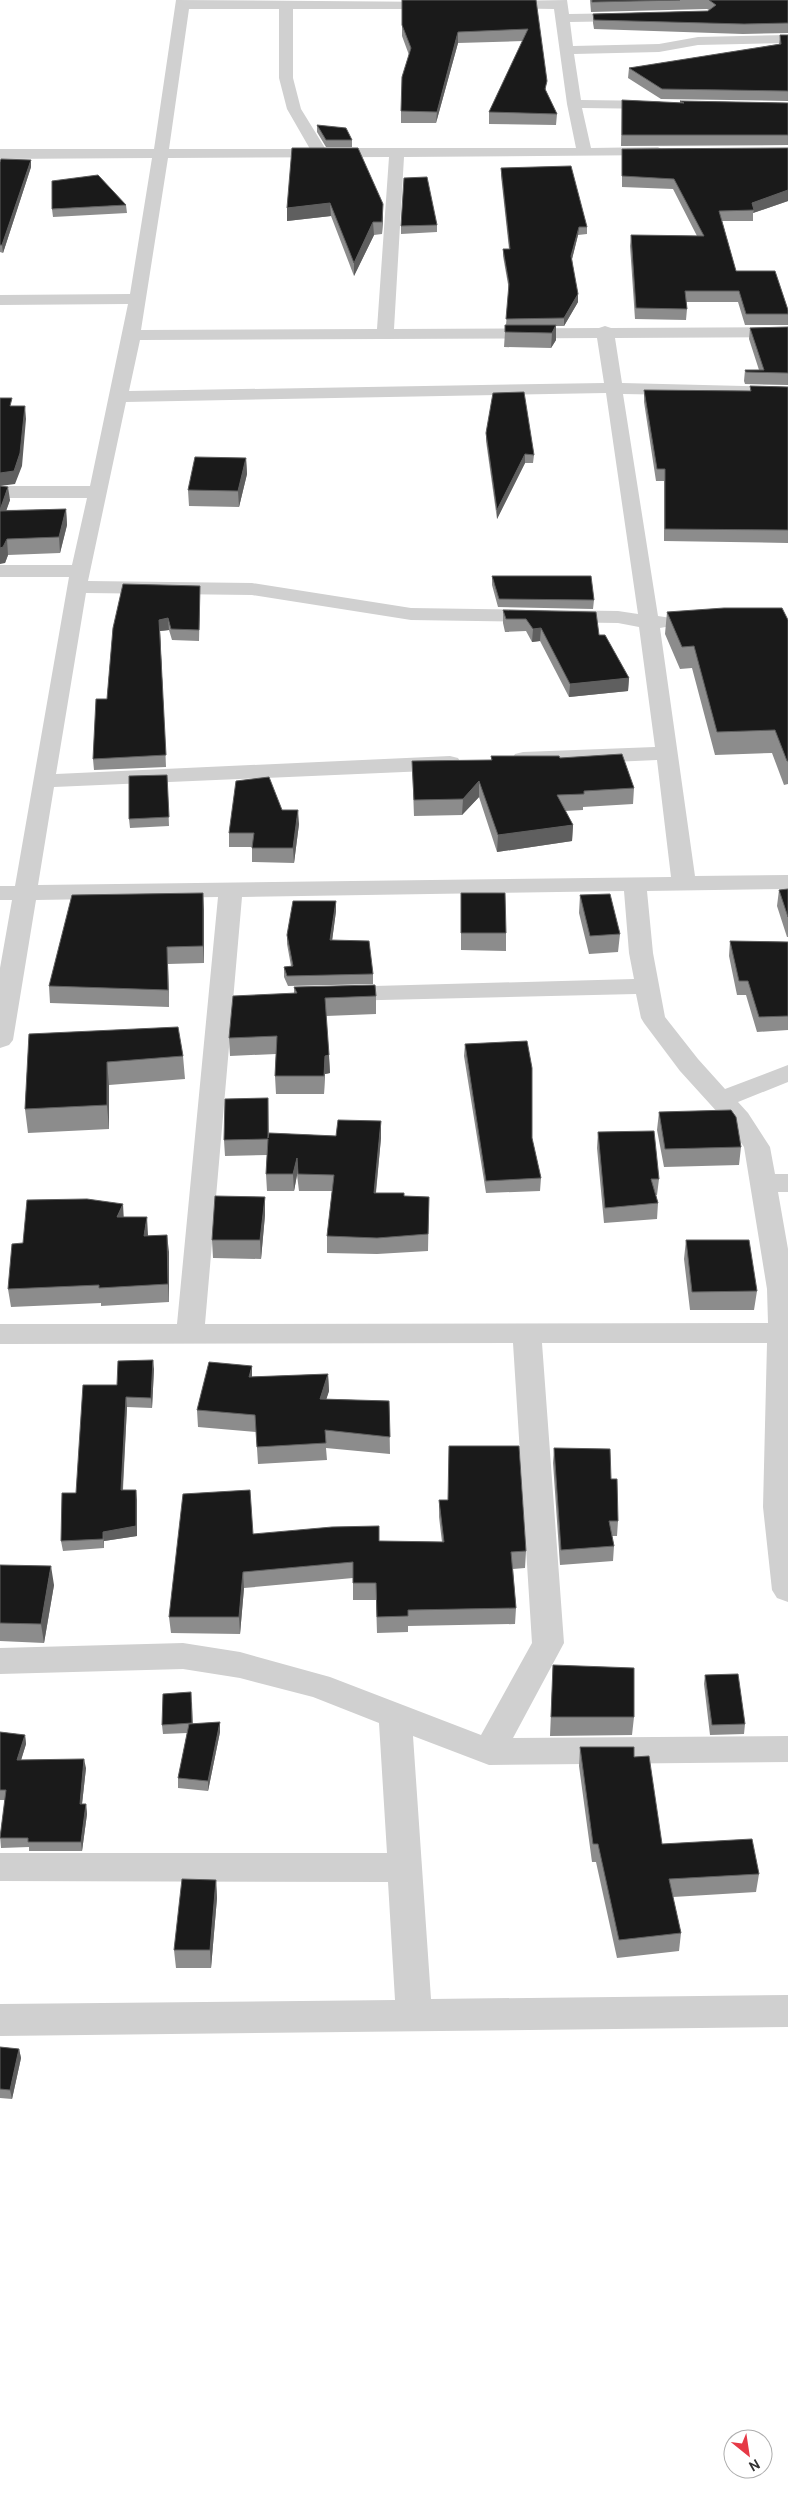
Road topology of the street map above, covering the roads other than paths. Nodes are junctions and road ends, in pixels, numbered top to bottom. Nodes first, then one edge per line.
1 (182, 2) edge
2 (286, 5) junction
3 (453, 5) edge
4 (482, 5) edge
5 (561, 8) edge
6 (640, 16) edge
7 (788, 39) edge
8 (567, 50) junction
9 (574, 104) junction
10 (672, 106) edge
11 (584, 152) junction
12 (671, 152) edge
13 (160, 153) junction
14 (320, 153) junction
15 (397, 153) junction
16 (0, 154) edge
17 (138, 299) junction
18 (0, 300) edge
19 (606, 332) junction
20 (788, 332) edge
21 (385, 333) junction
22 (132, 335) junction
23 (614, 388) junction
24 (788, 392) edge
25 (118, 397) junction
26 (0, 492) edge
27 (98, 492) junction
28 (0, 572) edge
29 (79, 579) junction
30 (649, 622) junction
31 (687, 623) edge
32 (666, 753) junction
33 (498, 761) edge
34 (469, 762) edge
35 (44, 781) junction
36 (788, 882) edge
37 (636, 884) junction
38 (684, 884) junction
39 (232, 889) junction
40 (0, 893) edge
41 (26, 894) junction
42 (647, 986) junction
43 (320, 995) edge
44 (3, 1003) edge
45 (0, 1040) edge
46 (788, 1073) edge
47 (721, 1100) junction
48 (775, 1183) edge
49 (190, 1333) junction
50 (528, 1333) junction
51 (785, 1333) edge
52 (0, 1334) edge
53 (783, 1507) edge
54 (788, 1590) edge
55 (0, 1661) edge
56 (395, 1717) junction
57 (788, 1749) edge
58 (489, 1752) junction
59 (0, 1867) edge
60 (404, 1868) junction
61 (788, 2010) edge
62 (414, 2015) junction
63 (0, 2020) edge

1 - 2 street
1 - 13 street
2 - 3 street
2 - 14 street
4 - 5 street
5 - 6 street
5 - 8 street
7 - 8 street
8 - 9 street
9 - 10 street
9 - 11 street
11 - 12 street
11 - 15 street
13 - 14 street
13 - 16 street
13 - 17 street
14 - 15 street
15 - 21 street
17 - 18 street
17 - 22 street
19 - 20 street
19 - 21 street
19 - 23 street
21 - 22 street
22 - 25 street
23 - 24 street
23 - 25 street
23 - 30 street
25 - 27 street
26 - 27 street
27 - 29 street
28 - 29 street
29 - 30 street
29 - 35 street
30 - 31 street
30 - 32 street
32 - 33 street
32 - 38 street
34 - 35 street
35 - 41 street
36 - 38 street
37 - 38 street
37 - 39 street
37 - 42 street
39 - 41 street
39 - 49 street
40 - 41 street
41 - 44 street
42 - 43 street
42 - 47 street
44 - 45 street
46 - 47 street
47 - 48 street
48 - 51 street
49 - 50 street
49 - 52 street
50 - 51 street
50 - 58 street
51 - 53 street
53 - 54 street
55 - 56 street
56 - 58 street
56 - 60 street
57 - 58 street
59 - 60 street
60 - 62 street
61 - 62 street
62 - 63 street

